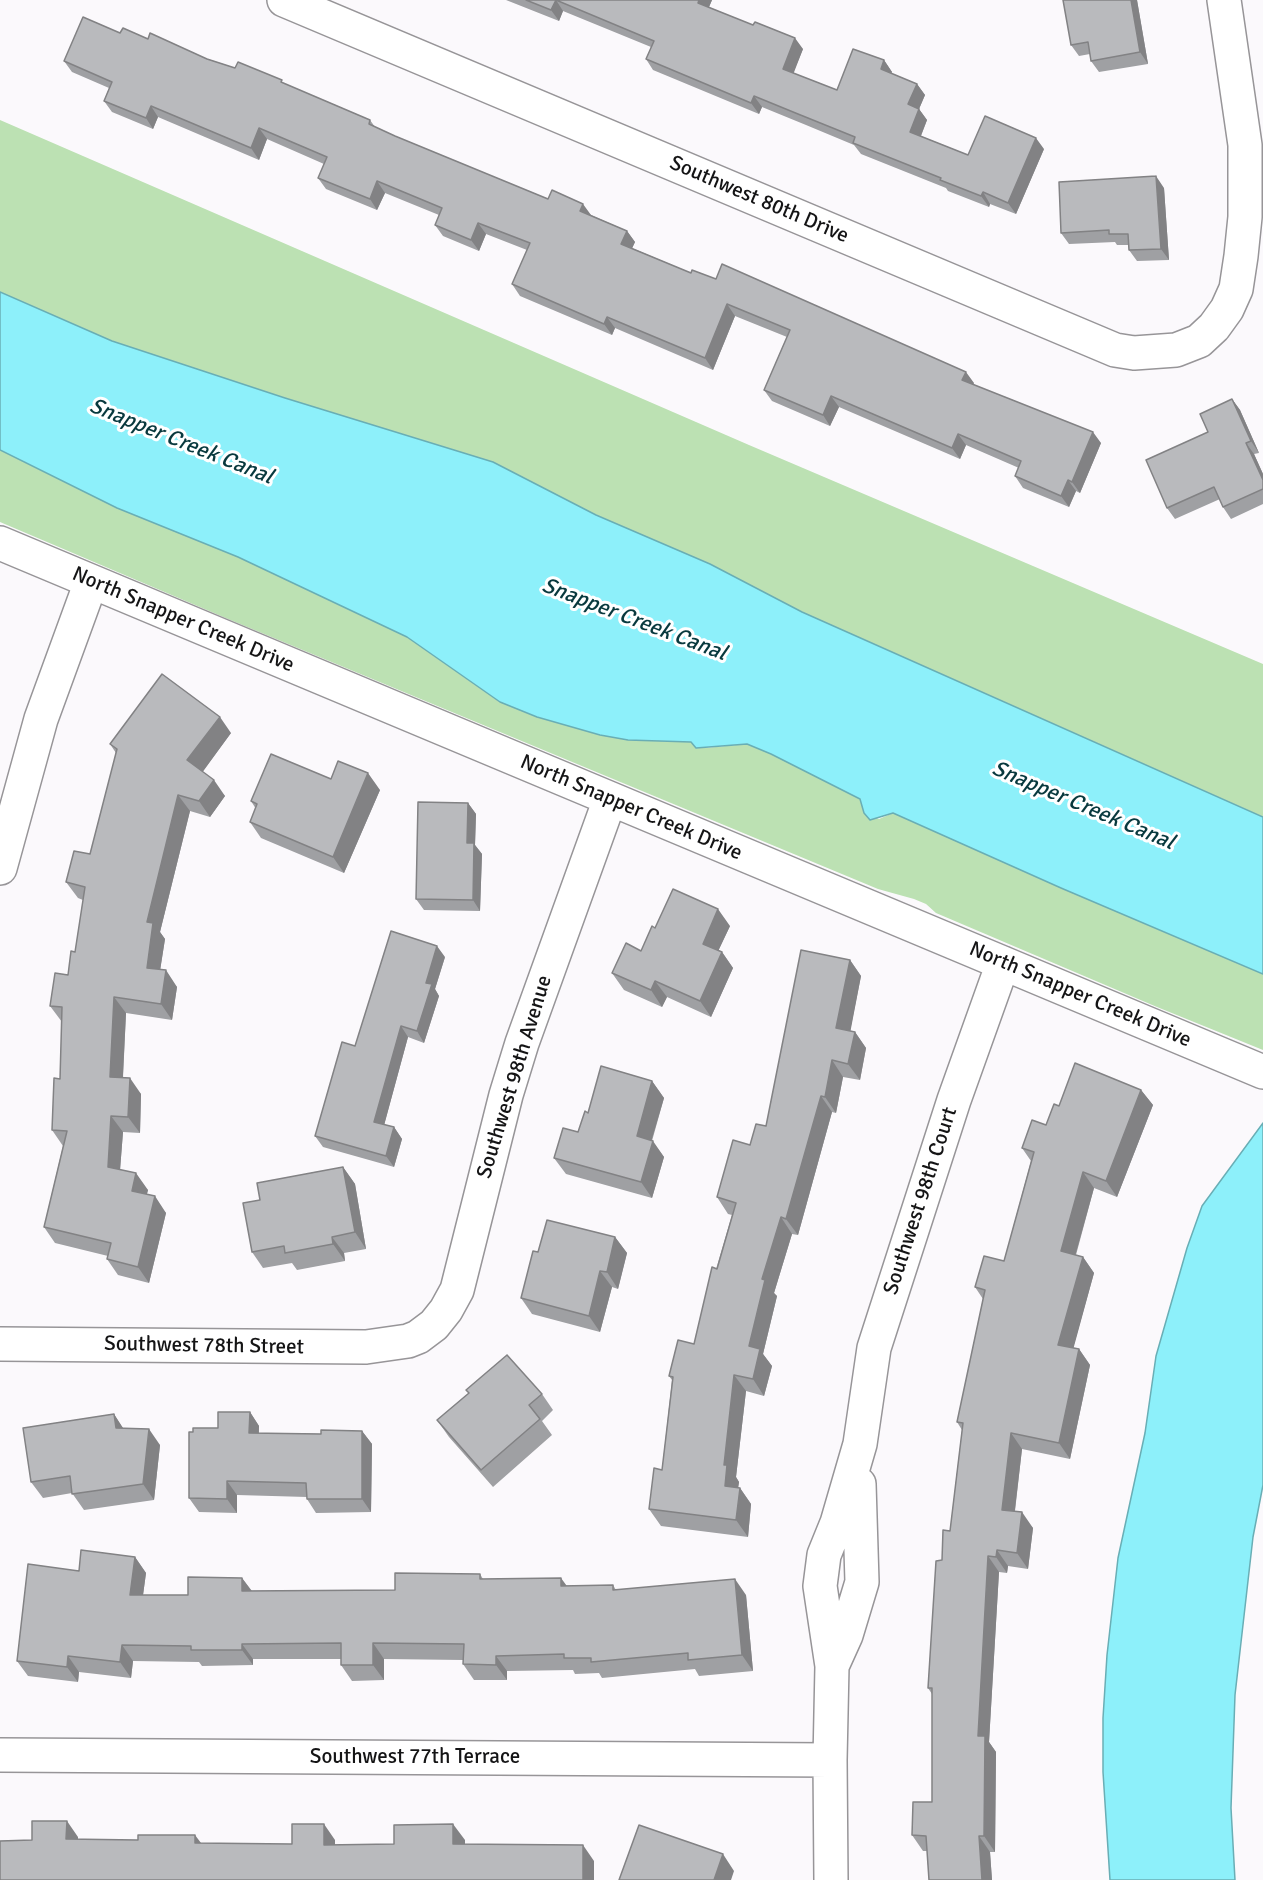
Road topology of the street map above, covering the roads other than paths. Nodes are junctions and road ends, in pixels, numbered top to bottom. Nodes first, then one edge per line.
1 (284, 0) edge
2 (1224, 0) edge
3 (0, 543) edge
4 (91, 582) junction
5 (610, 799) junction
6 (0, 868) edge
7 (1003, 963) junction
8 (1263, 1072) edge
9 (408, 1341) joint
10 (0, 1344) edge
11 (0, 1755) edge
12 (830, 1760) junction
13 (831, 1880) edge

1 - 2 street, Southwest 80th Drive
3 - 4 street, North Snapper Creek Drive
4 - 5 street, North Snapper Creek Drive
4 - 6 street
5 - 7 street, North Snapper Creek Drive
5 - 9 street, Southwest 98th Avenue
7 - 8 street, North Snapper Creek Drive
7 - 12 street, Southwest 98th Court
9 - 10 street, Southwest 78th Street
11 - 12 street, Southwest 77th Terrace
12 - 13 street, Southwest 98th Court

